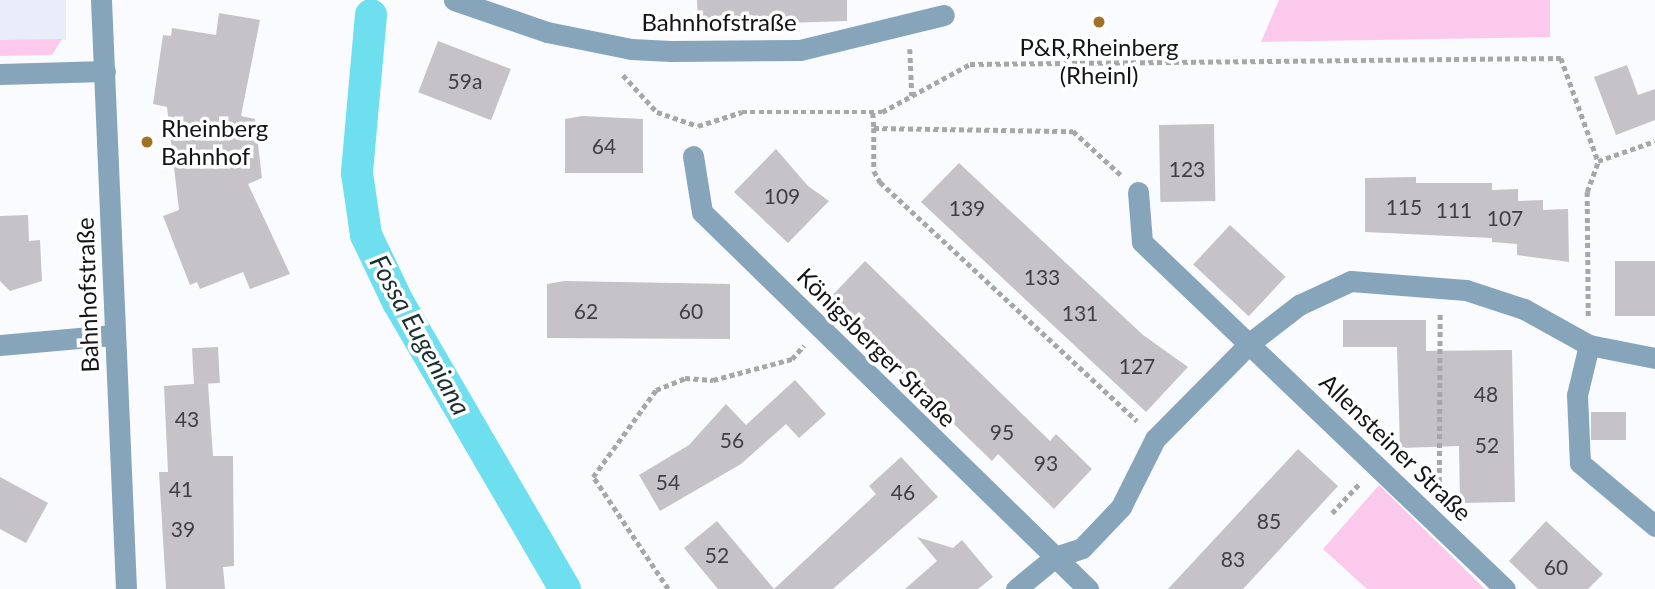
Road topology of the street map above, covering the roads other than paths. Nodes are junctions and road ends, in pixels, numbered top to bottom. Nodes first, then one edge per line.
1 (101, 0) edge
2 (454, 0) edge
3 (944, 15) dead end
4 (105, 71) junction
5 (0, 74) edge
6 (693, 156) dead end
7 (1138, 192) road end
8 (113, 335) junction
9 (1251, 342) junction
10 (0, 345) edge
11 (1589, 345) junction
12 (1655, 358) edge
13 (1655, 526) edge
14 (1055, 557) junction
15 (126, 589) edge
16 (1016, 589) edge
17 (1088, 589) edge
18 (1505, 589) edge

1 - 4 street, Bahnhofstraße
2 - 3 street, Bahnhofstraße
4 - 5 street
4 - 8 street, Bahnhofstraße
6 - 14 street, Königsberger Straße
7 - 9 street, Allensteiner Straße
8 - 10 street
8 - 15 street, Bahnhofstraße
9 - 11 street
9 - 14 street
9 - 18 street, Allensteiner Straße
11 - 12 street
11 - 13 street
14 - 16 street
14 - 17 street, Königsberger Straße

